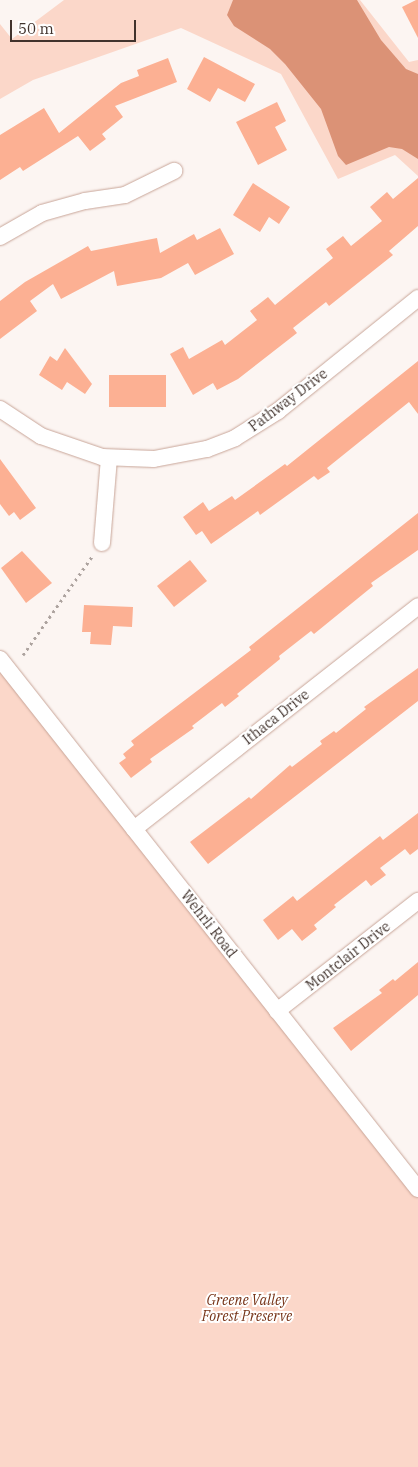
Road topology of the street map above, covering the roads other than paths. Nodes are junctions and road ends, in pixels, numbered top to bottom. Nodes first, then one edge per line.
1 (174, 171) dead end
2 (0, 237) edge
3 (418, 298) edge
4 (0, 409) edge
5 (110, 458) junction
6 (102, 543) road end
7 (418, 606) edge
8 (0, 659) edge
9 (134, 829) junction
10 (418, 901) edge
11 (277, 1012) junction
12 (418, 1189) edge

1 - 2 street
3 - 5 street, Pathway Drive
4 - 5 street, Pathway Drive
5 - 6 street
7 - 9 street, Ithaca Drive
8 - 9 street, Wehrli Road
9 - 11 street, Wehrli Road
10 - 11 street, Montclair Drive
11 - 12 street, Wehrli Road

